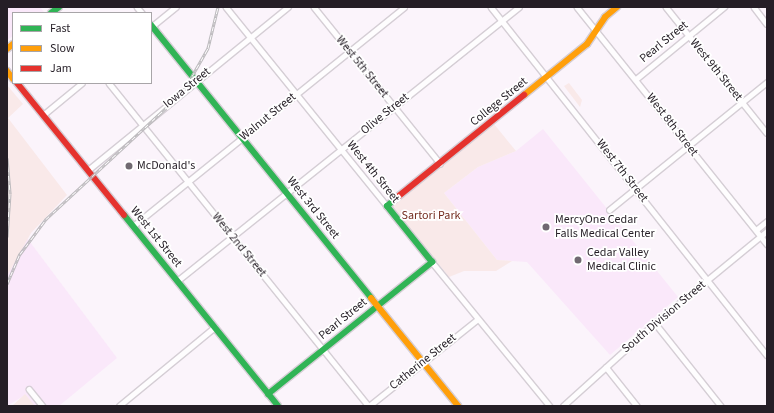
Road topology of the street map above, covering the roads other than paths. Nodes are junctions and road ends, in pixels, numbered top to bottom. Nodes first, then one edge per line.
1 (176, 7) edge
2 (226, 7) edge
3 (288, 7) edge
4 (314, 7) edge
5 (403, 7) edge
6 (491, 7) edge
7 (519, 7) edge
8 (577, 7) edge
9 (617, 7) edge
10 (666, 7) edge
11 (724, 7) edge
12 (754, 7) edge
13 (502, 21) junction
14 (767, 24) edge
15 (152, 25) edge
16 (152, 27) edge
17 (598, 31) junction
18 (689, 36) junction
19 (250, 37) junction
20 (350, 51) junction
21 (547, 77) junction
22 (636, 79) junction
23 (196, 81) junction
24 (767, 82) edge
25 (18, 84) edge
26 (81, 84) edge
27 (110, 84) edge
28 (296, 94) junction
29 (742, 102) junction
30 (394, 107) junction
31 (43, 115) junction
32 (142, 124) junction
33 (767, 134) edge
34 (242, 138) junction
35 (688, 146) junction
36 (341, 150) junction
37 (440, 163) junction
38 (88, 170) junction
39 (188, 182) junction
40 (636, 188) junction
41 (287, 193) junction
42 (387, 206) junction
43 (609, 210) dead end
44 (767, 221) edge
45 (133, 226) junction
46 (756, 230) junction
47 (767, 231) edge
48 (232, 236) junction
49 (761, 236) junction
50 (767, 244) edge
51 (432, 262) junction
52 (707, 280) junction
53 (177, 281) junction
54 (378, 306) junction
55 (478, 319) junction
56 (655, 323) junction
57 (215, 327) junction
58 (323, 349) junction
59 (767, 355) edge
60 (423, 362) junction
61 (606, 367) junction
62 (29, 389) dead end
63 (268, 394) junction
64 (43, 406) edge
65 (119, 406) edge
66 (278, 406) edge
67 (369, 406) edge
68 (458, 406) edge
69 (550, 406) edge
70 (563, 406) edge
71 (637, 406) edge
72 (721, 406) edge

1 - 15 street
2 - 19 street, West 4th Street
3 - 19 street, Iowa Street
4 - 20 street, West 5th Street
5 - 20 street, Walnut Street
6 - 13 street, West 7th Street
7 - 13 street, Olive Street
8 - 17 street, West 8th Street
9 - 17 street, College Street
10 - 18 street, West 9th Street
11 - 18 street, Pearl Street
12 - 14 street
13 - 21 street, West 7th Street
13 - 30 street, Olive Street
16 - 23 street, West 3rd Street
17 - 21 street, College Street
17 - 22 street, West 8th Street
18 - 22 street, Pearl Street
18 - 29 street, West 9th Street
19 - 23 street, Iowa Street
19 - 28 street, West 4th Street
20 - 28 street, Walnut Street
20 - 30 street, West 5th Street
21 - 37 street, College Street
21 - 40 street, West 7th Street
22 - 35 street, West 8th Street
23 - 32 street, Iowa Street
23 - 34 street, West 3rd Street
24 - 29 street
25 - 31 street, West 1st Street
26 - 31 street
27 - 32 street, West 2nd Street
28 - 34 street, Walnut Street
28 - 36 street, West 4th Street
29 - 33 street, West 9th Street
29 - 35 street
30 - 36 street, Olive Street
30 - 37 street, West 5th Street
31 - 38 street, West 1st Street
32 - 38 street, Iowa Street
32 - 39 street, West 2nd Street
34 - 39 street, Walnut Street
34 - 41 street, West 3rd Street
35 - 40 street
35 - 46 street, West 8th Street
36 - 41 street, Olive Street
36 - 42 street, West 4th Street
37 - 42 street, College Street
38 - 45 street, West 1st Street
39 - 45 street, Walnut Street
39 - 48 street, West 2nd Street
40 - 43 street
40 - 52 street, West 7th Street
41 - 48 street, Olive Street
41 - 54 street, West 3rd Street
42 - 51 street, West 4th Street
44 - 46 street
45 - 53 street, West 1st Street
46 - 49 street, West 8th Street
47 - 49 street, South Division Street
48 - 53 street, Olive Street
48 - 58 street, West 2nd Street
49 - 50 street, West 8th Street
49 - 52 street, South Division Street
51 - 54 street, Pearl Street
51 - 55 street, West 4th Street
52 - 56 street, South Division Street
52 - 59 street, West 7th Street
53 - 57 street, West 1st Street
54 - 58 street, Pearl Street
54 - 60 street, West 3rd Street
55 - 60 street, Catherine Street
55 - 69 street, West 4th Street
56 - 61 street, South Division Street
56 - 72 street
57 - 63 street, West 1st Street
57 - 65 street
58 - 63 street, Pearl Street
58 - 67 street, West 2nd Street
60 - 67 street, Catherine Street
60 - 68 street, West 3rd Street
61 - 70 street, South Division Street
61 - 71 street
62 - 64 street
63 - 66 street, West 1st Street

